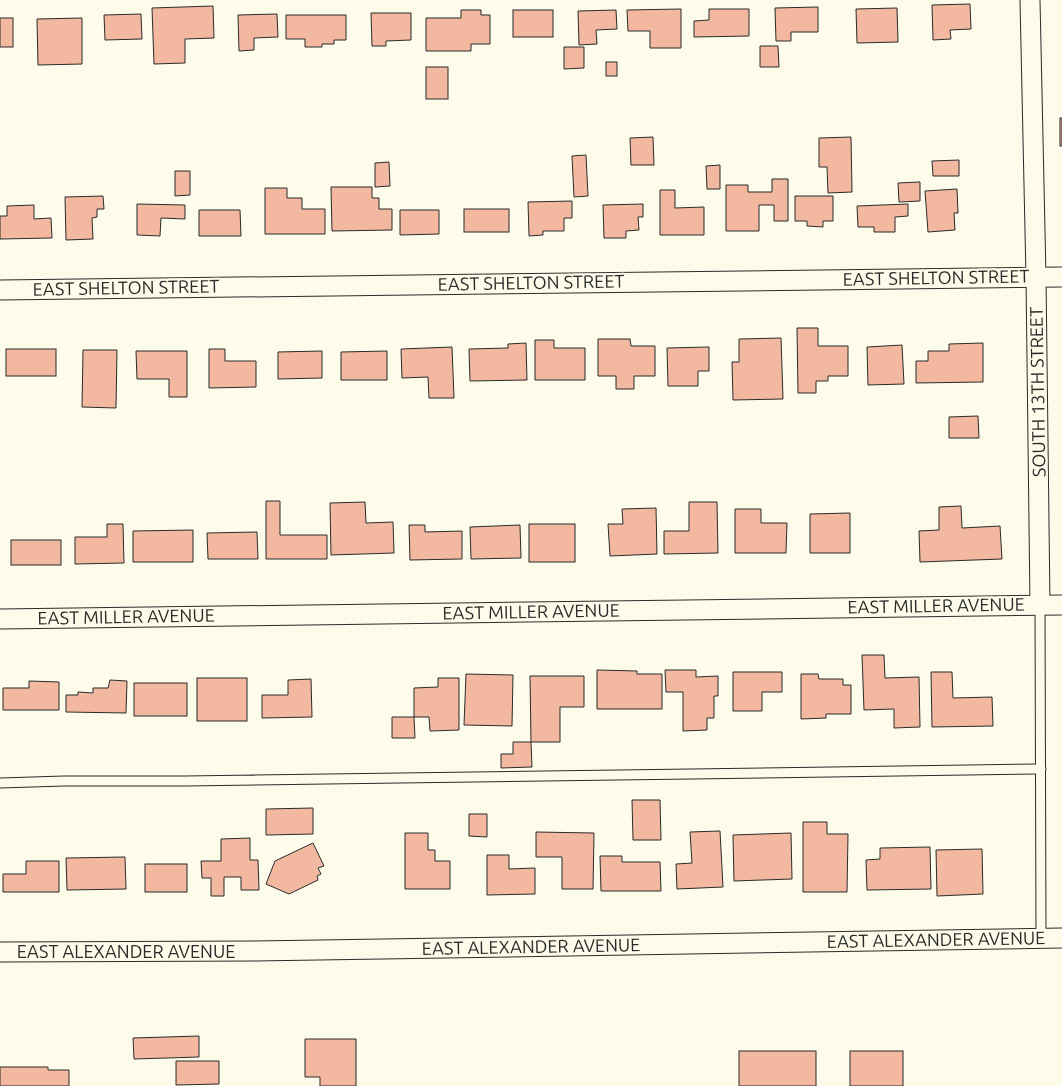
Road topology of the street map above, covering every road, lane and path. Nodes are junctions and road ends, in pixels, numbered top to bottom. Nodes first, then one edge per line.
1 (1030, 0) edge
2 (1036, 277) junction
3 (1062, 277) edge
4 (0, 290) edge
5 (1040, 605) junction
6 (1062, 605) edge
7 (0, 619) edge
8 (1040, 769) junction
9 (0, 783) edge
10 (1042, 938) junction
11 (1062, 938) edge
12 (0, 952) edge

1 - 2 street, SOUTH 13TH STREET
2 - 3 street, EAST SHELTON STREET
2 - 4 street, EAST SHELTON STREET
2 - 5 street, SOUTH 13TH STREET
5 - 6 street, EAST MILLER AVENUE
5 - 7 street, EAST MILLER AVENUE
5 - 8 lane
8 - 9 lane
8 - 10 lane
10 - 11 street, EAST ALEXANDER AVENUE
10 - 12 street, EAST ALEXANDER AVENUE

